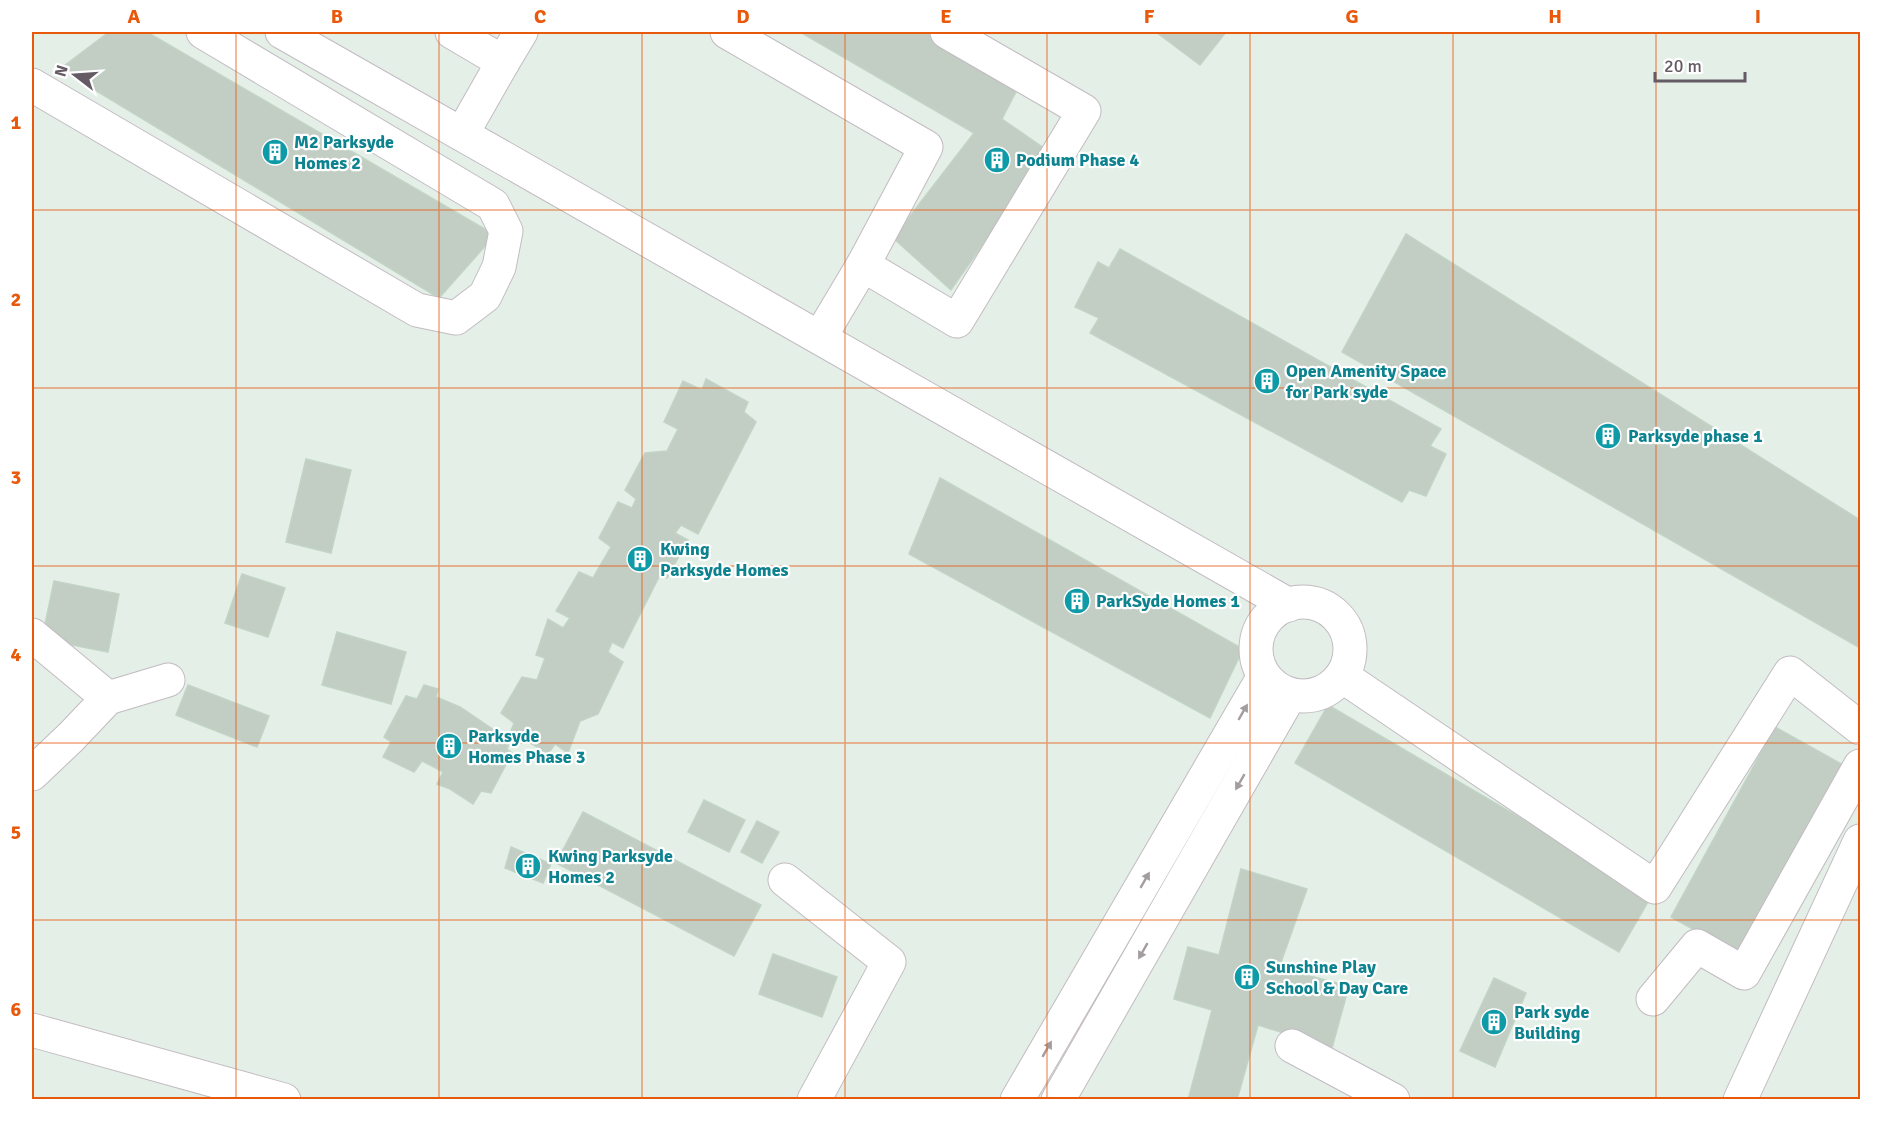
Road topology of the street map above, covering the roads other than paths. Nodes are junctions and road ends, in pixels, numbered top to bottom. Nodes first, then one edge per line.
1 (203, 32) edge
2 (282, 32) edge
3 (452, 32) edge
4 (521, 32) edge
5 (727, 32) edge
6 (947, 32) edge
7 (503, 62) junction
8 (32, 85) edge
9 (462, 134) junction
10 (863, 265) junction
11 (820, 337) junction
12 (1289, 604) junction
13 (32, 635) edge
14 (1264, 676) junction
15 (1342, 676) junction
16 (168, 680) dead end
17 (1290, 695) junction
18 (108, 698) junction
19 (1860, 728) edge
20 (1860, 766) edge
21 (32, 774) edge
22 (1860, 841) edge
23 (785, 880) dead end
24 (1653, 999) dead end
25 (32, 1030) edge
26 (1292, 1046) dead end
27 (284, 1100) edge
28 (814, 1100) edge
29 (1017, 1100) edge
30 (1058, 1100) edge
31 (1394, 1100) edge
32 (1740, 1100) edge

1 - 8 street
2 - 9 street
3 - 7 street
4 - 7 street
5 - 10 street
6 - 10 street
7 - 9 street
9 - 11 street
10 - 11 street
11 - 12 street
12 - 14 street
12 - 15 street
13 - 18 street
14 - 17 street
29 -> 14 street
15 - 17 street
15 - 19 street
16 - 18 street
17 -> 30 street
18 - 21 street
20 - 24 street
22 - 32 street
23 - 28 street
25 - 27 street
26 - 31 street

